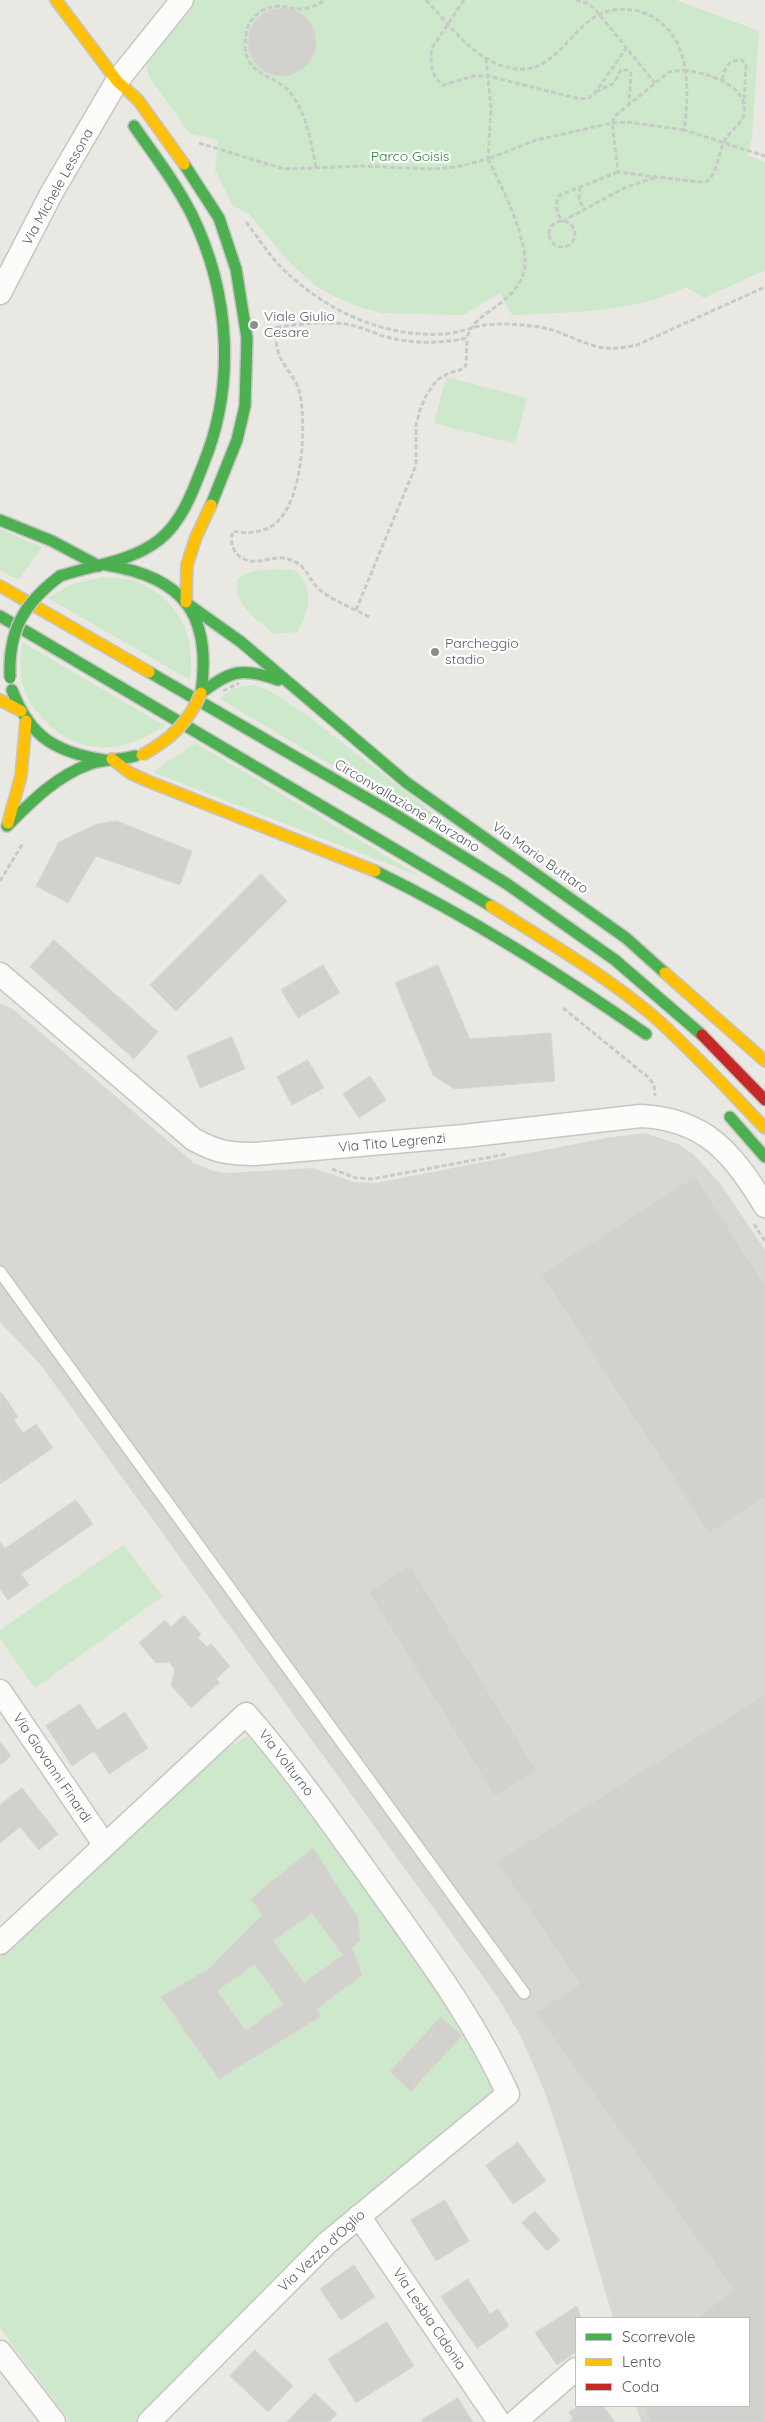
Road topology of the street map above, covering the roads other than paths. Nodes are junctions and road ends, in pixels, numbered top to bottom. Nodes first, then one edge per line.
1 (56, 0) edge
2 (182, 0) edge
3 (117, 81) junction
4 (122, 104) dead end
5 (129, 119) dead end
6 (0, 293) edge
7 (0, 520) edge
8 (102, 565) junction
9 (0, 586) edge
10 (188, 603) junction
11 (0, 616) edge
12 (291, 686) junction
13 (201, 693) junction
14 (0, 700) edge
15 (23, 716) junction
16 (108, 760) junction
17 (7, 826) junction
18 (0, 837) edge
19 (0, 974) edge
20 (0, 988) edge
21 (33, 1004) junction
22 (657, 1045) dead end
23 (765, 1062) edge
24 (765, 1100) edge
25 (719, 1106) dead end
26 (765, 1128) edge
27 (765, 1157) edge
28 (765, 1206) edge
29 (0, 1272) edge
30 (0, 1691) edge
31 (104, 1844) junction
32 (0, 1944) edge
33 (524, 1993) dead end
34 (508, 2094) joint
35 (359, 2216) junction
36 (0, 2352) edge
37 (575, 2370) edge
38 (54, 2422) edge
39 (149, 2422) edge
40 (499, 2422) edge
41 (515, 2422) edge

1 - 3 main road
2 - 3 street, Via Michele Lessona
3 - 4 main road
3 - 6 street, Via Michele Lessona
3 - 10 main road
5 - 8 main road
7 - 8 main road
8 - 10 main road
8 - 15 main road, bridge
9 - 24 main road, Circonvallazione Plorzano
10 - 12 main road, Via Mario Buttaro
10 - 13 main road
11 - 26 main road
12 - 13 main road, Via Mario Buttaro
12 - 23 main road, Via Mario Buttaro
13 - 16 main road, bridge
14 - 15 main road
15 - 16 main road
15 - 17 main road
16 - 17 main road
16 - 22 main road
17 - 18 main road
19 - 21 street, Via Tito Legrenzi
20 - 21 street, Via Tito Legrenzi
21 - 28 street, Via Tito Legrenzi
25 - 27 main road
29 - 33 lane
30 - 31 street, Via Giovanni Finardi
31 - 32 street, Via Volturno
31 - 34 street, Via Volturno
34 - 35 street, Via Vezza d'Oglio
35 - 39 street, Via Vezza d'Oglio
35 - 40 street, Via Lesbia Cidonia
36 - 38 street
37 - 41 street

